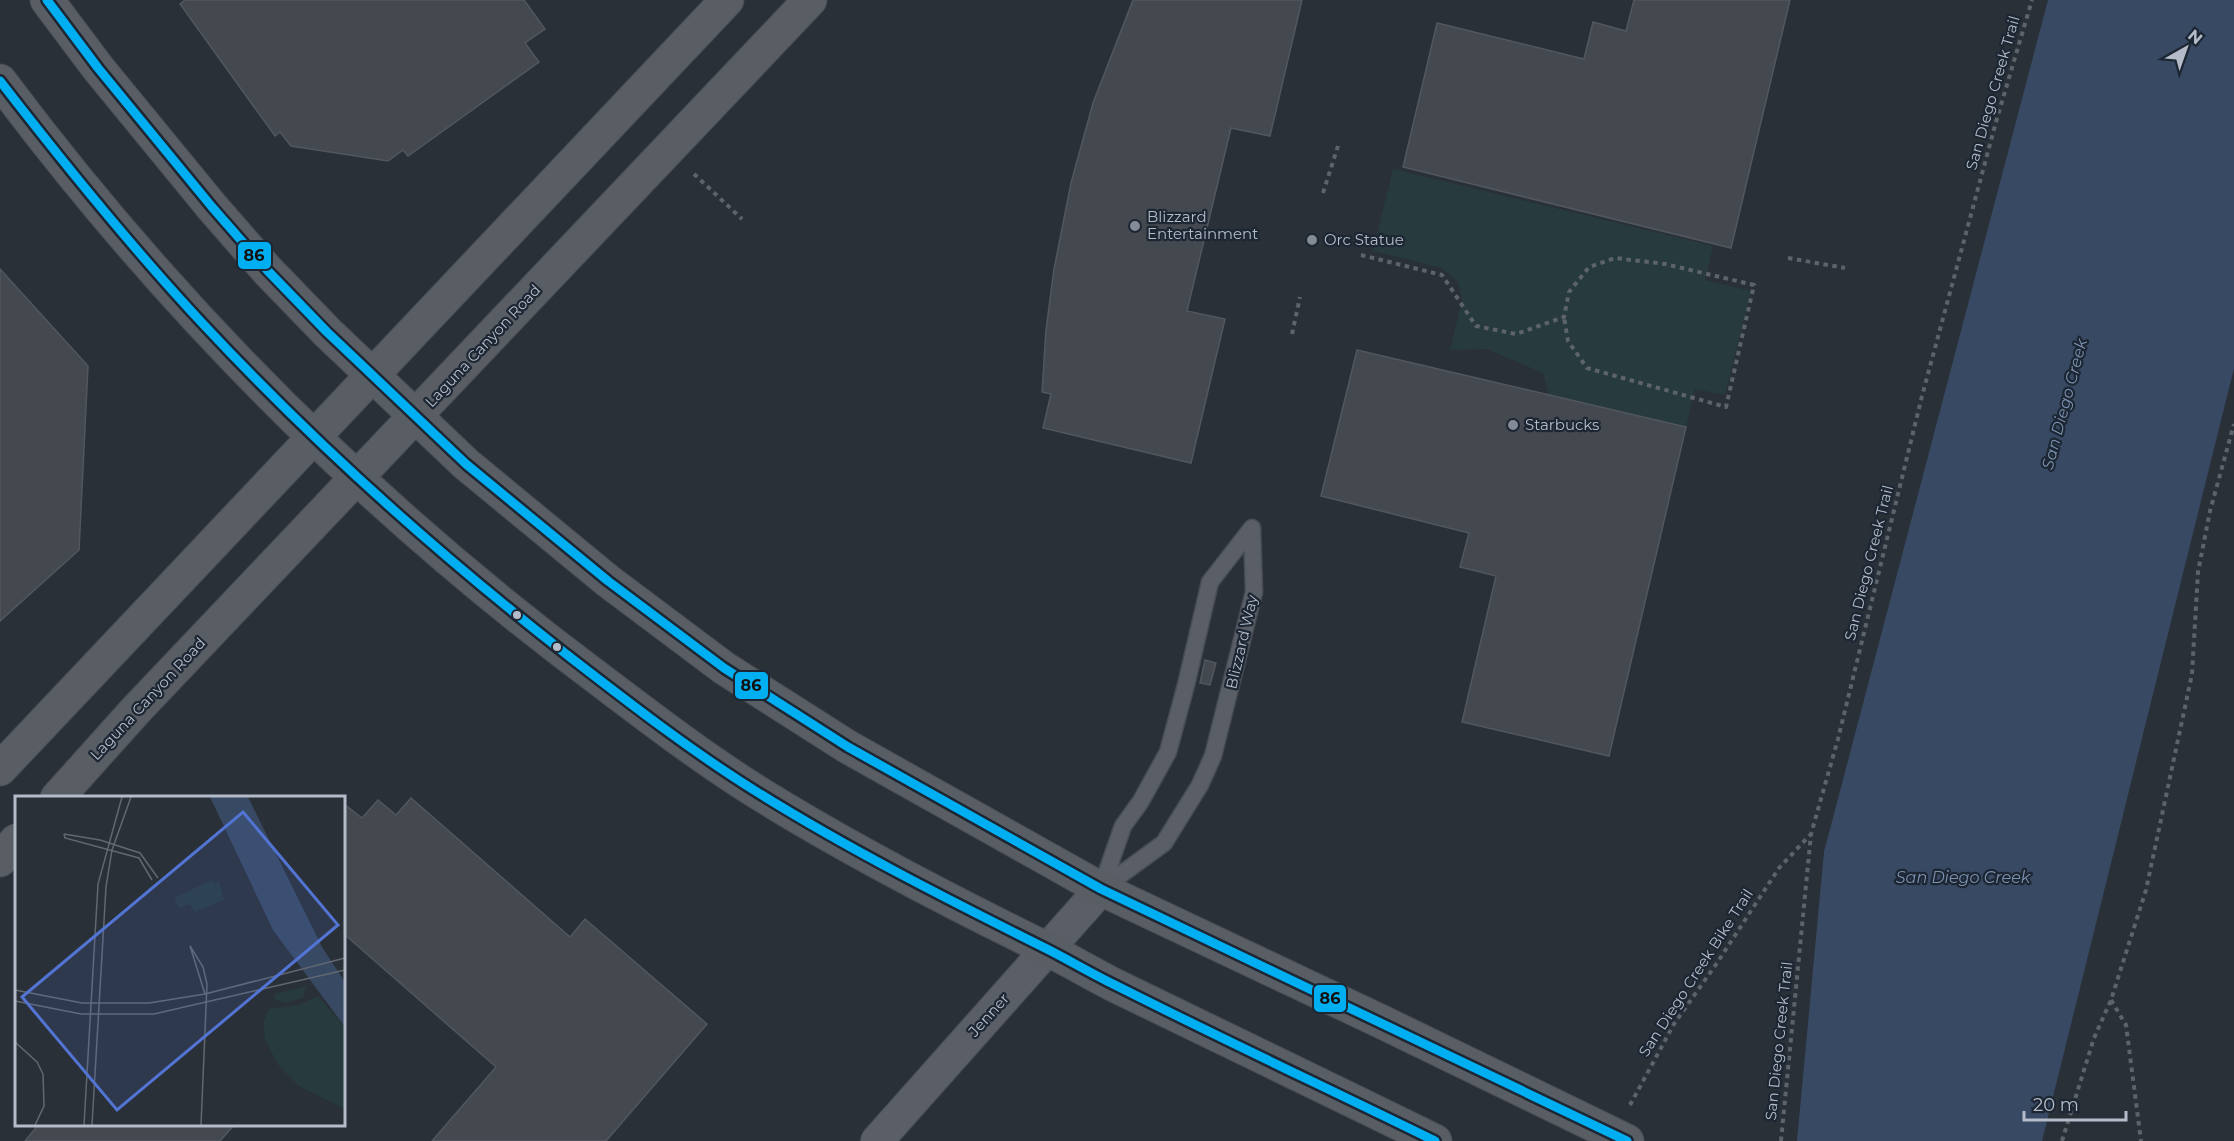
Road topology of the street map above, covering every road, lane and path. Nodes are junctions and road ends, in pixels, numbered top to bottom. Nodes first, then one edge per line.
1 (47, 0) edge
2 (727, 0) edge
3 (810, 0) edge
4 (2032, 0) edge
5 (0, 81) edge
6 (1338, 146) dead end
7 (694, 174) dead end
8 (1323, 194) dead end
9 (742, 219) dead end
10 (1361, 255) dead end
11 (1788, 258) dead end
12 (1845, 268) dead end
13 (1300, 297) dead end
14 (1564, 317) junction
15 (1292, 334) dead end
16 (372, 375) junction
17 (417, 416) junction
18 (2234, 424) edge
19 (315, 437) junction
20 (357, 477) junction
21 (0, 769) edge
22 (59, 796) edge
23 (1811, 834) junction
24 (15, 843) edge
25 (0, 860) edge
26 (1101, 889) junction
27 (1048, 949) junction
28 (2111, 1000) junction
29 (1621, 1138) edge
30 (877, 1141) edge
31 (1435, 1141) edge
32 (1781, 1141) edge
33 (2062, 1141) edge
34 (2141, 1141) edge

1 - 16 main road
2 - 16 main road
3 - 17 main road, Laguna Canyon Road
4 - 23 path, San Diego Creek Trail
5 - 19 main road
6 - 8 path
7 - 9 path
10 - 14 path
11 - 12 path
13 - 15 path
14 - 14 path
16 - 17 main road
16 - 19 main road
17 - 20 main road, Laguna Canyon Road
17 - 26 main road
18 - 28 path
19 - 20 main road
19 - 21 main road
20 - 22 main road, Laguna Canyon Road
20 - 27 main road
23 - 29 path, San Diego Creek Bike Trail
23 - 32 path, San Diego Creek Trail
24 - 25 main road
26 - 26 lane, Blizzard Way
26 - 27 street, Jenner
26 - 29 main road
27 - 30 street, Jenner
27 - 31 main road
28 - 33 path
28 - 34 path

